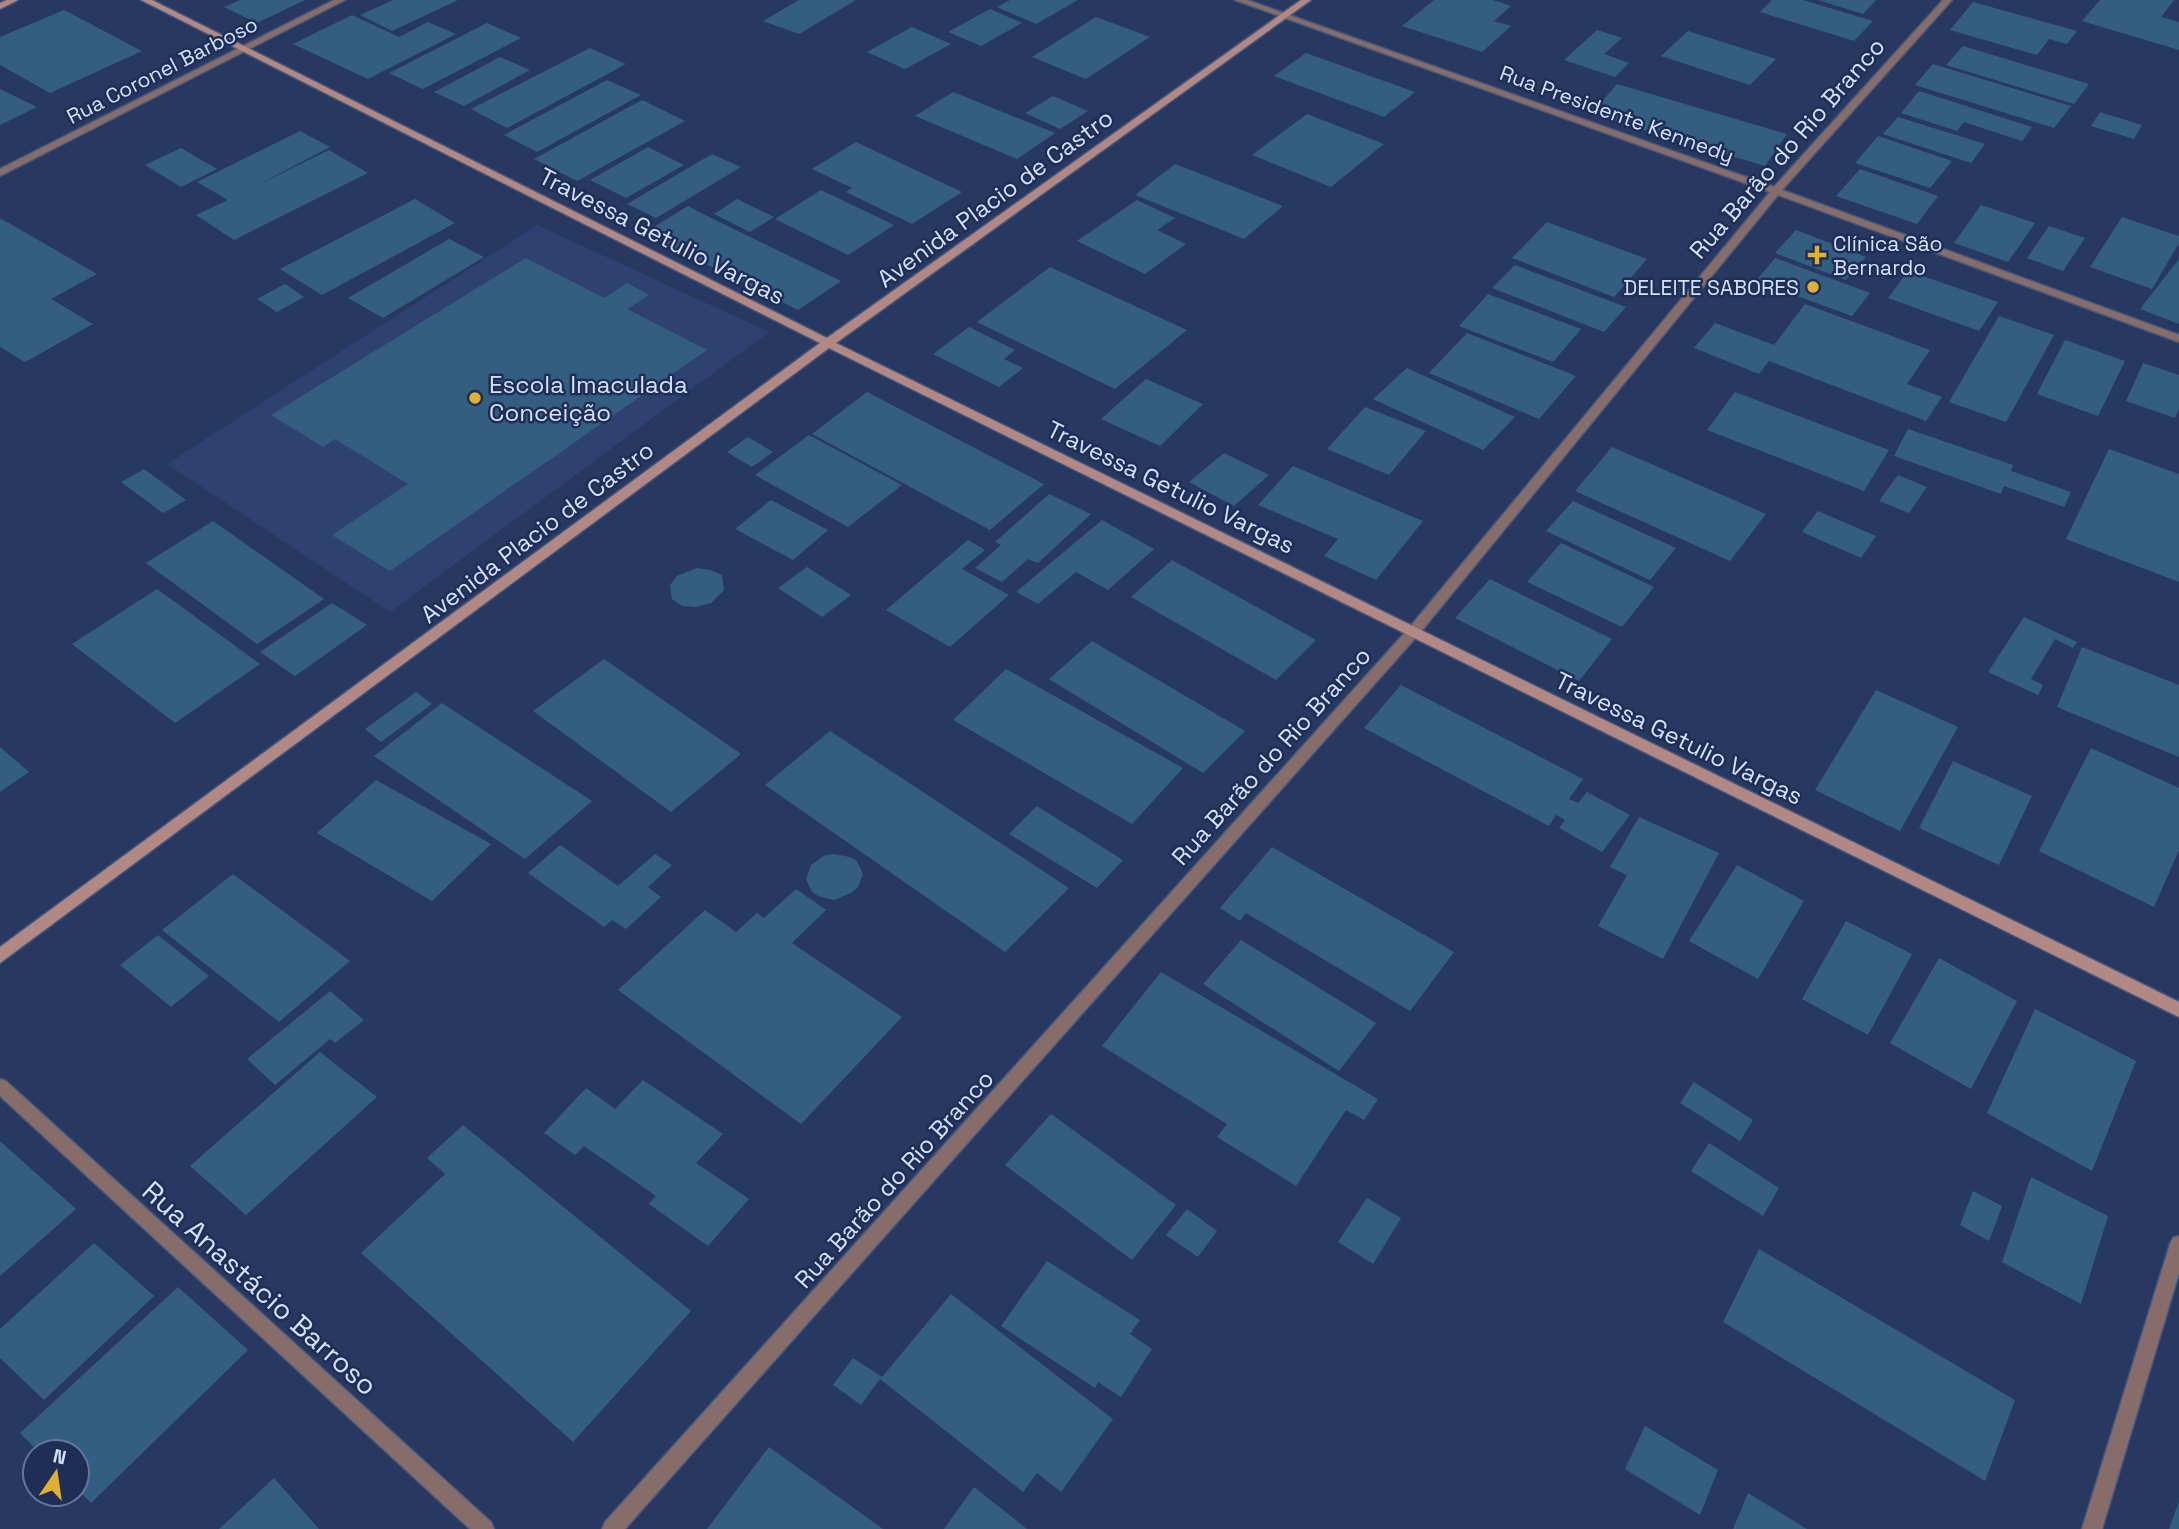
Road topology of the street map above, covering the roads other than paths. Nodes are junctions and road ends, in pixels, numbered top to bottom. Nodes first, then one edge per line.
1 (14, 0) edge
2 (145, 0) edge
3 (341, 0) edge
4 (1239, 0) edge
5 (1307, 0) edge
6 (1948, 0) edge
7 (0, 6) edge
8 (1285, 16) junction
9 (241, 50) junction
10 (0, 173) edge
11 (1776, 191) junction
12 (2179, 339) edge
13 (828, 343) junction
14 (1414, 631) junction
15 (0, 956) edge
16 (2179, 1010) edge
17 (0, 1086) edge
18 (2179, 1244) edge
19 (484, 1529) edge
20 (612, 1529) edge
21 (2092, 1529) edge

1 - 7 street
2 - 9 street, Travessa Getulio Vargas
3 - 9 street, Rua Coronel Barboso
4 - 8 street, Rua Presidente Kennedy
5 - 8 street, Avenida Placio de Castro
6 - 11 street, Rua Barão do Rio Branco
8 - 11 street, Rua Presidente Kennedy
8 - 13 street, Avenida Placio de Castro
9 - 10 street, Rua Coronel Barboso
9 - 13 street, Travessa Getulio Vargas
11 - 12 street, Rua Presidente Kennedy
11 - 14 street, Rua Barão do Rio Branco
13 - 14 street, Travessa Getulio Vargas
13 - 15 street, Avenida Placio de Castro
14 - 16 street, Travessa Getulio Vargas
14 - 20 street, Rua Barão do Rio Branco
17 - 19 street, Rua Anastácio Barroso
18 - 21 street

